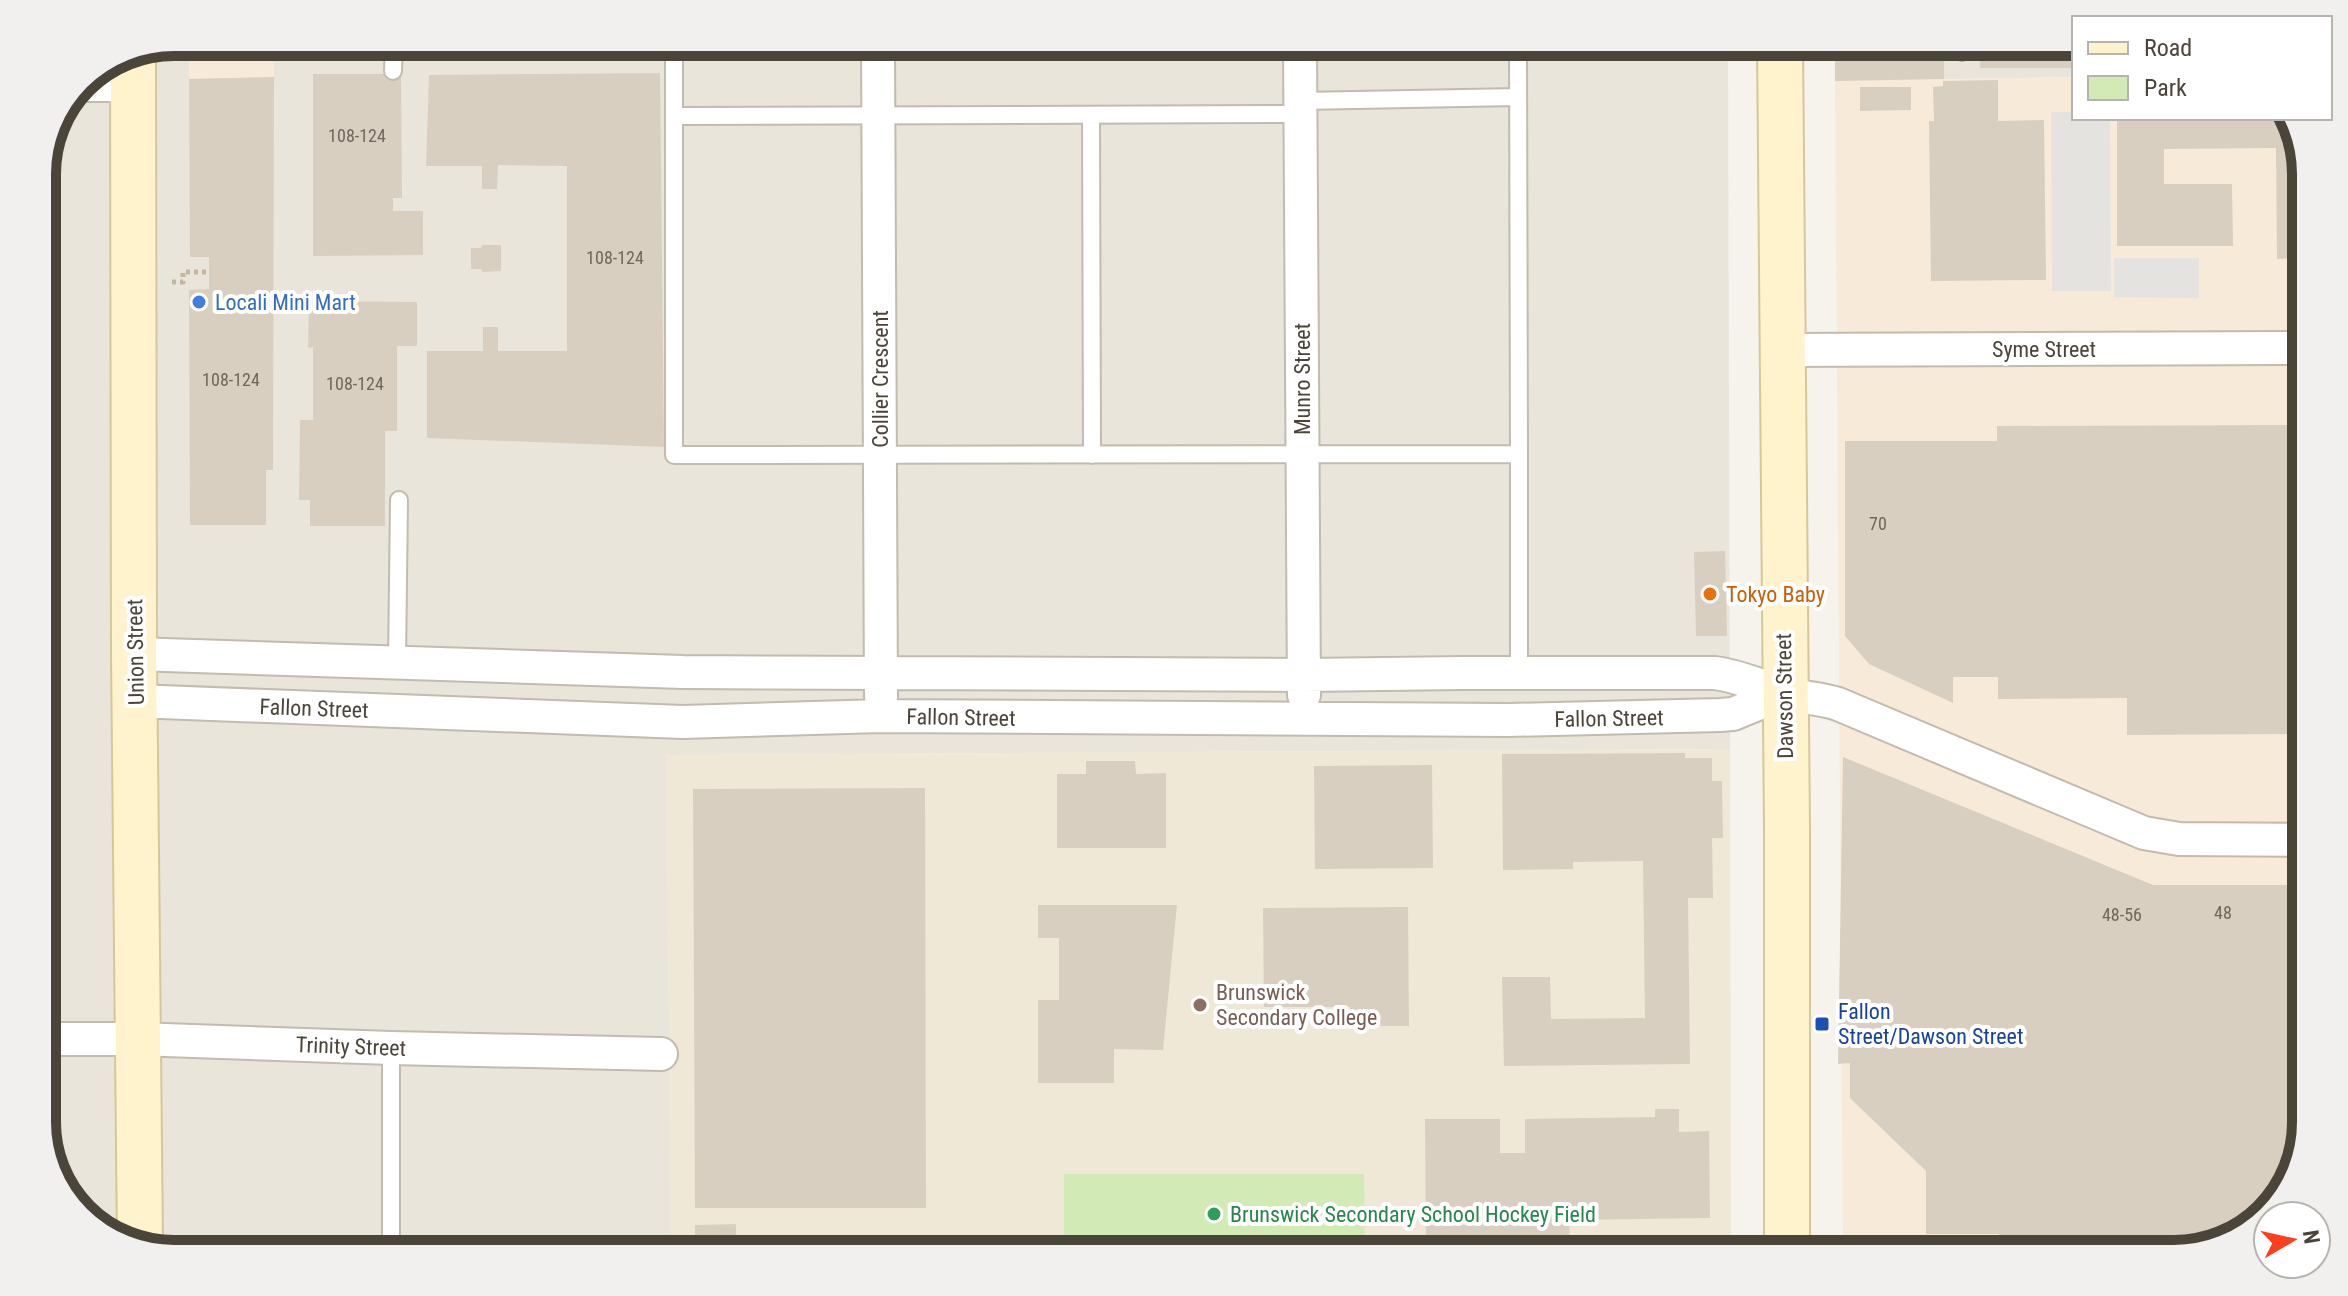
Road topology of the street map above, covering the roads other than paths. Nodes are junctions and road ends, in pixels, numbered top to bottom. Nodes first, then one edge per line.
1 (394, 56) edge
2 (674, 56) edge
3 (878, 56) edge
4 (1300, 56) edge
5 (1518, 56) edge
6 (1780, 56) edge
7 (393, 71) dead end
8 (132, 72) edge
9 (106, 78) edge
10 (1518, 97) junction
11 (1300, 108) junction
12 (1091, 115) junction
13 (675, 116) junction
14 (879, 116) junction
15 (2292, 348) edge
16 (1781, 350) junction
17 (1303, 454) junction
18 (1519, 454) junction
19 (1092, 455) junction
20 (880, 456) junction
21 (399, 500) dead end
22 (134, 654) junction
23 (397, 664) junction
24 (1519, 674) junction
25 (881, 675) junction
26 (1304, 675) junction
27 (1784, 693) junction
28 (135, 701) junction
29 (881, 716) junction
30 (1304, 717) junction
31 (2292, 840) edge
32 (56, 1039) edge
33 (137, 1039) junction
34 (391, 1048) junction
35 (661, 1054) dead end
36 (140, 1234) edge
37 (391, 1240) edge
38 (1787, 1240) edge

1 - 7 lane
2 - 13 lane
3 - 14 street, Collier Crescent
4 - 11 street, Munro Street
5 - 10 lane
6 - 16 street, Dawson Street
8 - 9 street
8 - 22 street, Union Street
10 - 11 lane
10 - 18 lane
11 - 12 lane
11 - 17 street, Munro Street
12 - 14 lane
12 - 19 lane
13 - 14 lane
13 - 20 lane
14 - 20 street, Collier Crescent
15 - 16 street, Syme Street
16 - 27 street, Dawson Street
17 - 18 lane
17 - 19 lane
17 - 26 street, Munro Street
18 - 24 lane
19 - 20 lane
20 - 25 street, Collier Crescent
21 - 23 lane
22 - 23 street, Fallon Street
22 - 28 street, Union Street
23 - 25 street, Fallon Street
24 - 26 street, Fallon Street
24 - 27 street, Fallon Street
25 - 26 street, Fallon Street
25 - 29 street, Collier Crescent
26 - 30 street, Munro Street
27 - 30 street, Fallon Street
27 - 31 street, Fallon Street
27 - 38 street, Dawson Street
28 - 29 street, Fallon Street
28 - 33 street, Union Street
29 - 30 street, Fallon Street
32 - 33 street, Trinity Street
33 - 34 street, Trinity Street
33 - 36 street, Union Street
34 - 35 street, Trinity Street
34 - 37 lane

